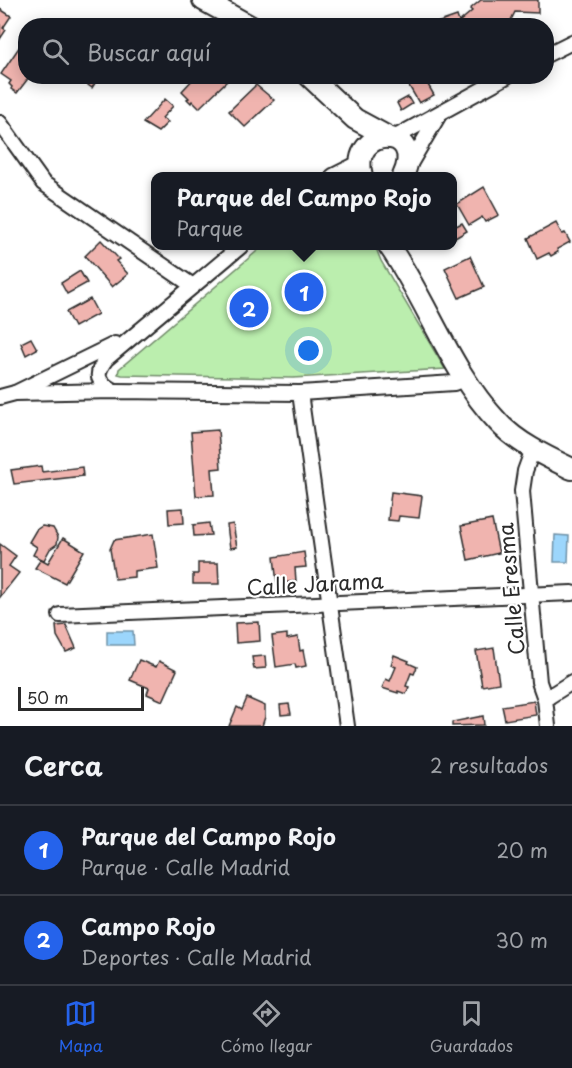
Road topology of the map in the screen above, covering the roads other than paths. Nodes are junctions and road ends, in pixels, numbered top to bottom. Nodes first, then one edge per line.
1 (203, 0) edge
2 (236, 18) edge
3 (572, 42) edge
4 (554, 51) edge
5 (318, 84) edge
6 (493, 84) edge
7 (442, 112) junction
8 (355, 119) junction
9 (0, 123) edge
10 (392, 138) junction
11 (362, 169) edge
12 (405, 172) edge
13 (406, 172) edge
14 (236, 250) edge
15 (392, 250) edge
16 (193, 286) junction
17 (132, 336) junction
18 (464, 379) junction
19 (114, 391) junction
20 (15, 393) junction
21 (300, 393) junction
22 (0, 397) edge
23 (533, 449) junction
24 (572, 469) edge
25 (572, 593) edge
26 (532, 594) junction
27 (330, 603) junction
28 (60, 615) dead end
29 (572, 682) edge
30 (545, 699) junction
31 (346, 726) edge
32 (548, 726) edge

1 - 2 street
3 - 4 street
5 - 8 street
6 - 7 street
7 - 10 street
7 - 13 street
8 - 10 street
8 - 11 street
9 - 16 street
10 - 11 street
10 - 12 street
14 - 16 street
15 - 18 street
16 - 17 street
17 - 19 street
17 - 20 street
18 - 21 street
18 - 23 street
19 - 20 street
19 - 21 street
20 - 22 street
21 - 27 street
23 - 24 street
23 - 26 street, Calle Eresma
25 - 26 street, Calle Jarama
26 - 27 street, Calle Jarama
26 - 30 street, Calle Eresma
27 - 28 street, Calle Jarama
27 - 31 street
29 - 30 street
30 - 32 street, Calle Eresma

